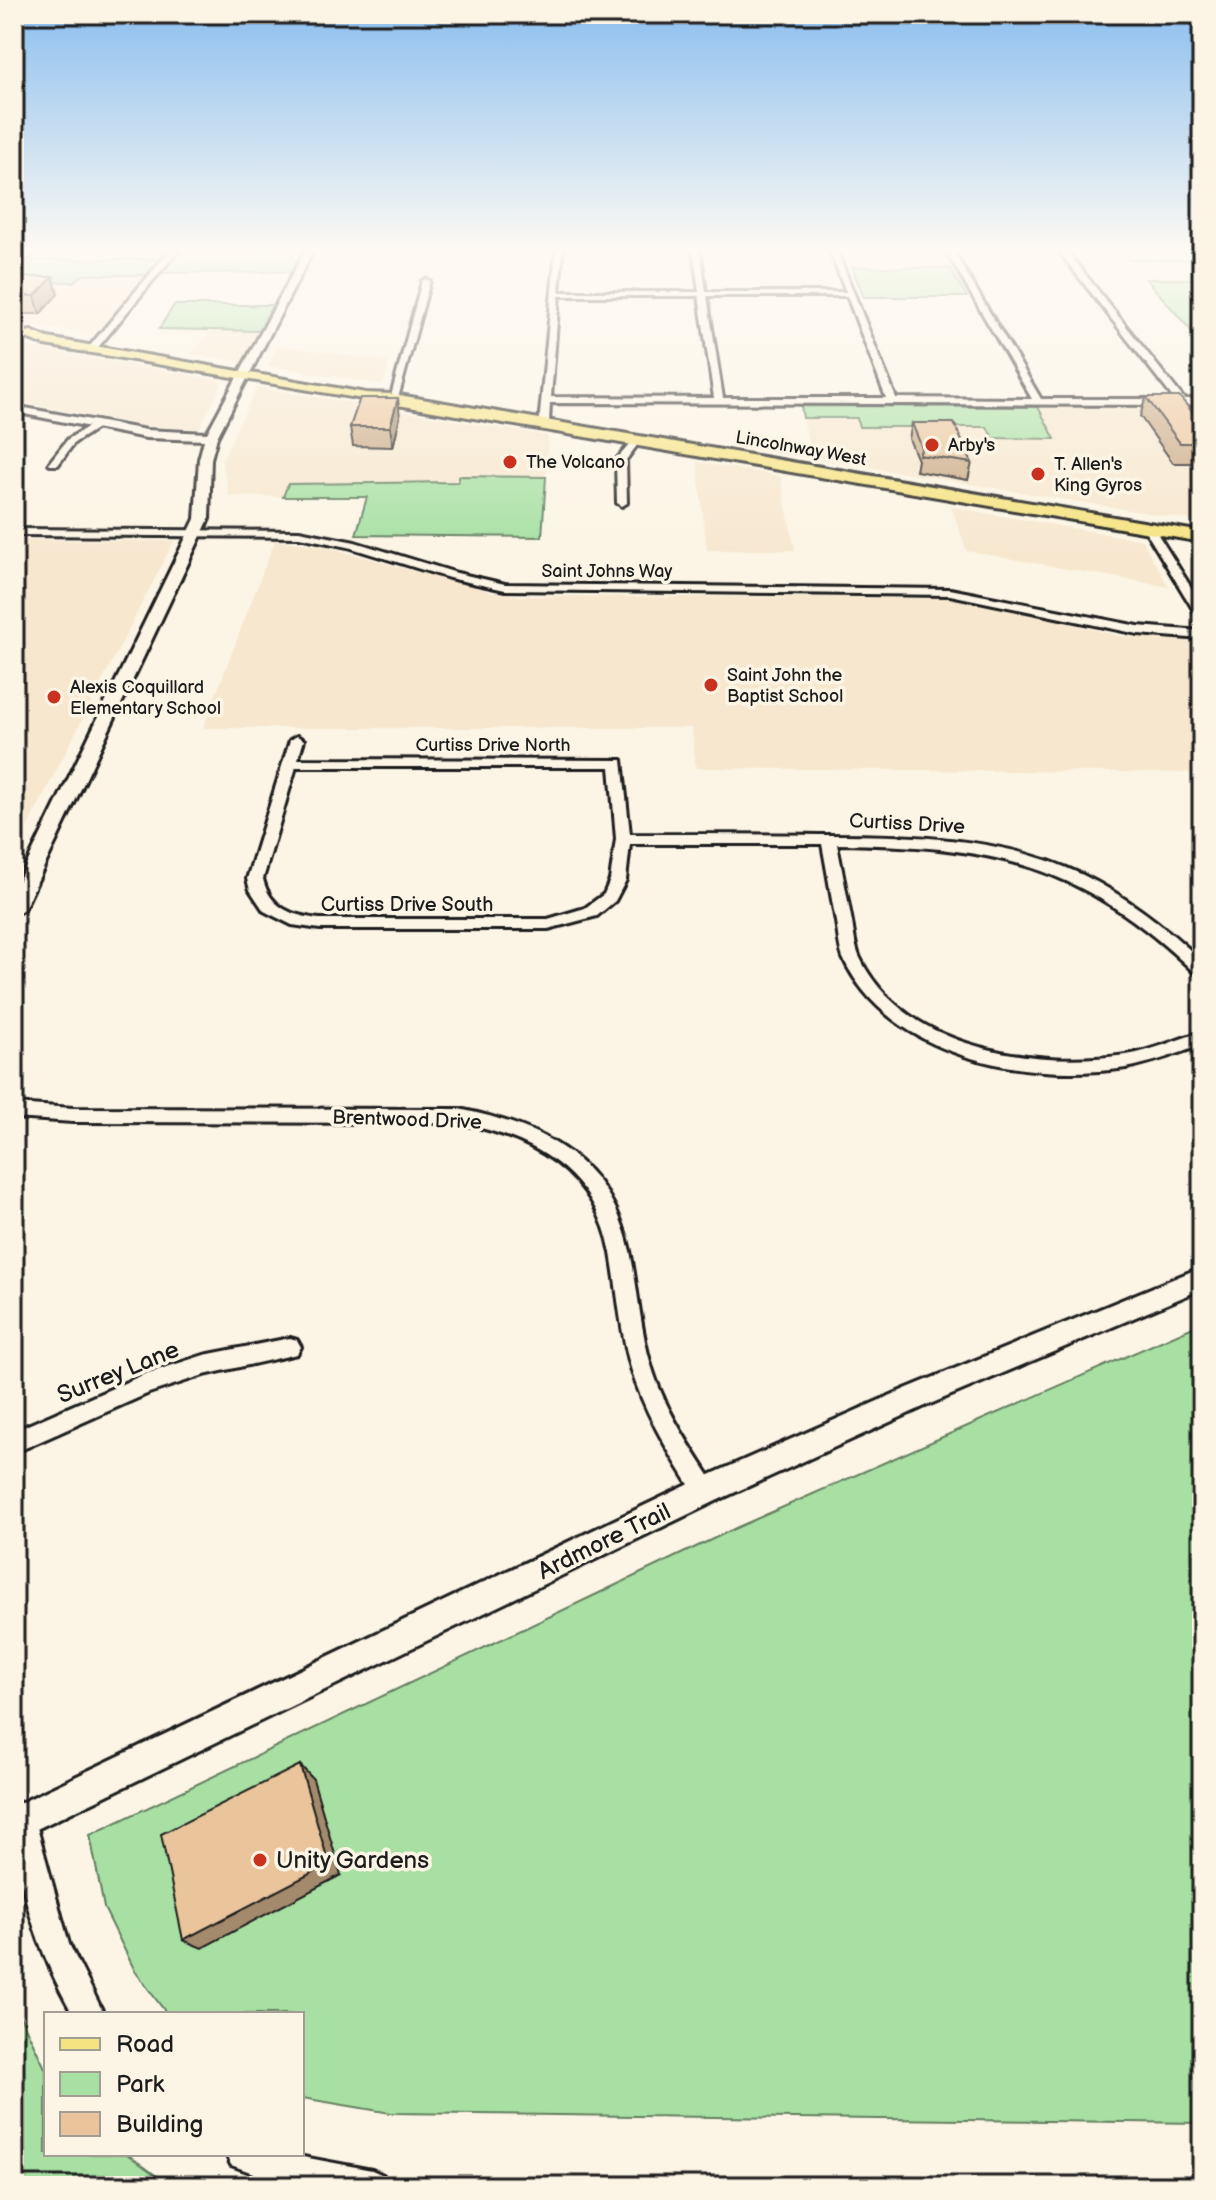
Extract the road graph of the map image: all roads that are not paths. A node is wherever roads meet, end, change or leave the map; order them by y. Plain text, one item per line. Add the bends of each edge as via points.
1 (127, 352) edge
2 (257, 352) edge
3 (409, 352) edge
4 (550, 352) edge
5 (712, 352) edge
6 (873, 352) edge
7 (1009, 352) edge
8 (1142, 352) edge
9 (246, 372) junction
10 (393, 398) junction
11 (546, 400) junction
12 (719, 400) junction
13 (892, 401) junction
14 (1038, 401) junction
15 (1181, 402) junction
16 (1202, 402) edge
17 (14, 409) edge
18 (544, 424) junction
19 (97, 425) junction
20 (211, 437) junction
21 (636, 440) junction
22 (54, 463) dead end
23 (622, 503) dead end
24 (1148, 527) junction
25 (14, 532) edge
26 (196, 533) junction
27 (1202, 537) edge
28 (1202, 614) edge
29 (1202, 635) edge
30 (297, 740) dead end
31 (291, 763) junction
32 (623, 839) junction
33 (829, 840) junction
34 (14, 909) edge
35 (1202, 970) edge
36 (1202, 1038) edge
37 (14, 1111) edge
38 (1202, 1278) edge
39 (290, 1347) dead end
40 (14, 1442) edge
41 (706, 1491) junction
42 (18, 1821) edge
43 (88, 2012) edge
44 (247, 2156) edge
45 (372, 2186) edge

1 - 9 main road, Lincolnway West
2 - 9 street
3 - 10 street
4 - 11 street
5 - 12 street
6 - 13 street
7 - 14 street
8 - 15 street
9 - 10 main road, Lincolnway West
9 - 20 street
10 - 18 main road, Lincolnway West
11 - 12 street
11 - 18 street
12 - 13 street
13 - 14 street
14 - 15 street
15 - 16 street
17 - 19 street
18 - 21 main road, Lincolnway West
19 - 20 street
19 - 22 street via 71,441
20 - 26 street via 203,459 205,509
21 - 23 street via 621,460
21 - 24 main road, Lincolnway West
24 - 27 main road, Lincolnway West
24 - 28 street
25 - 26 street, Saint Johns Way
26 - 29 street, Saint Johns Way via 329,538 505,587 950,592 1122,628
26 - 34 street
30 - 31 street, Curtiss Drive South
31 - 32 street, Curtiss Drive North via 617,763
31 - 32 street, Curtiss Drive South via 255,879 256,890 270,909 299,921 567,921 610,897 618,880
32 - 33 street, Curtiss Drive
33 - 35 street, Curtiss Drive via 938,841 1033,862 1112,897
33 - 36 street via 856,972 882,1005 920,1030 1000,1057 1050,1065 1125,1061
37 - 41 street, Brentwood Drive via 459,1116 504,1125 544,1142 588,1178 610,1218 642,1372 672,1437
38 - 41 street, Ardmore Trail
39 - 40 street, Surrey Lane via 145,1384
41 - 42 street, Ardmore Trail
42 - 43 street via 56,1949
44 - 45 street via 323,2181

